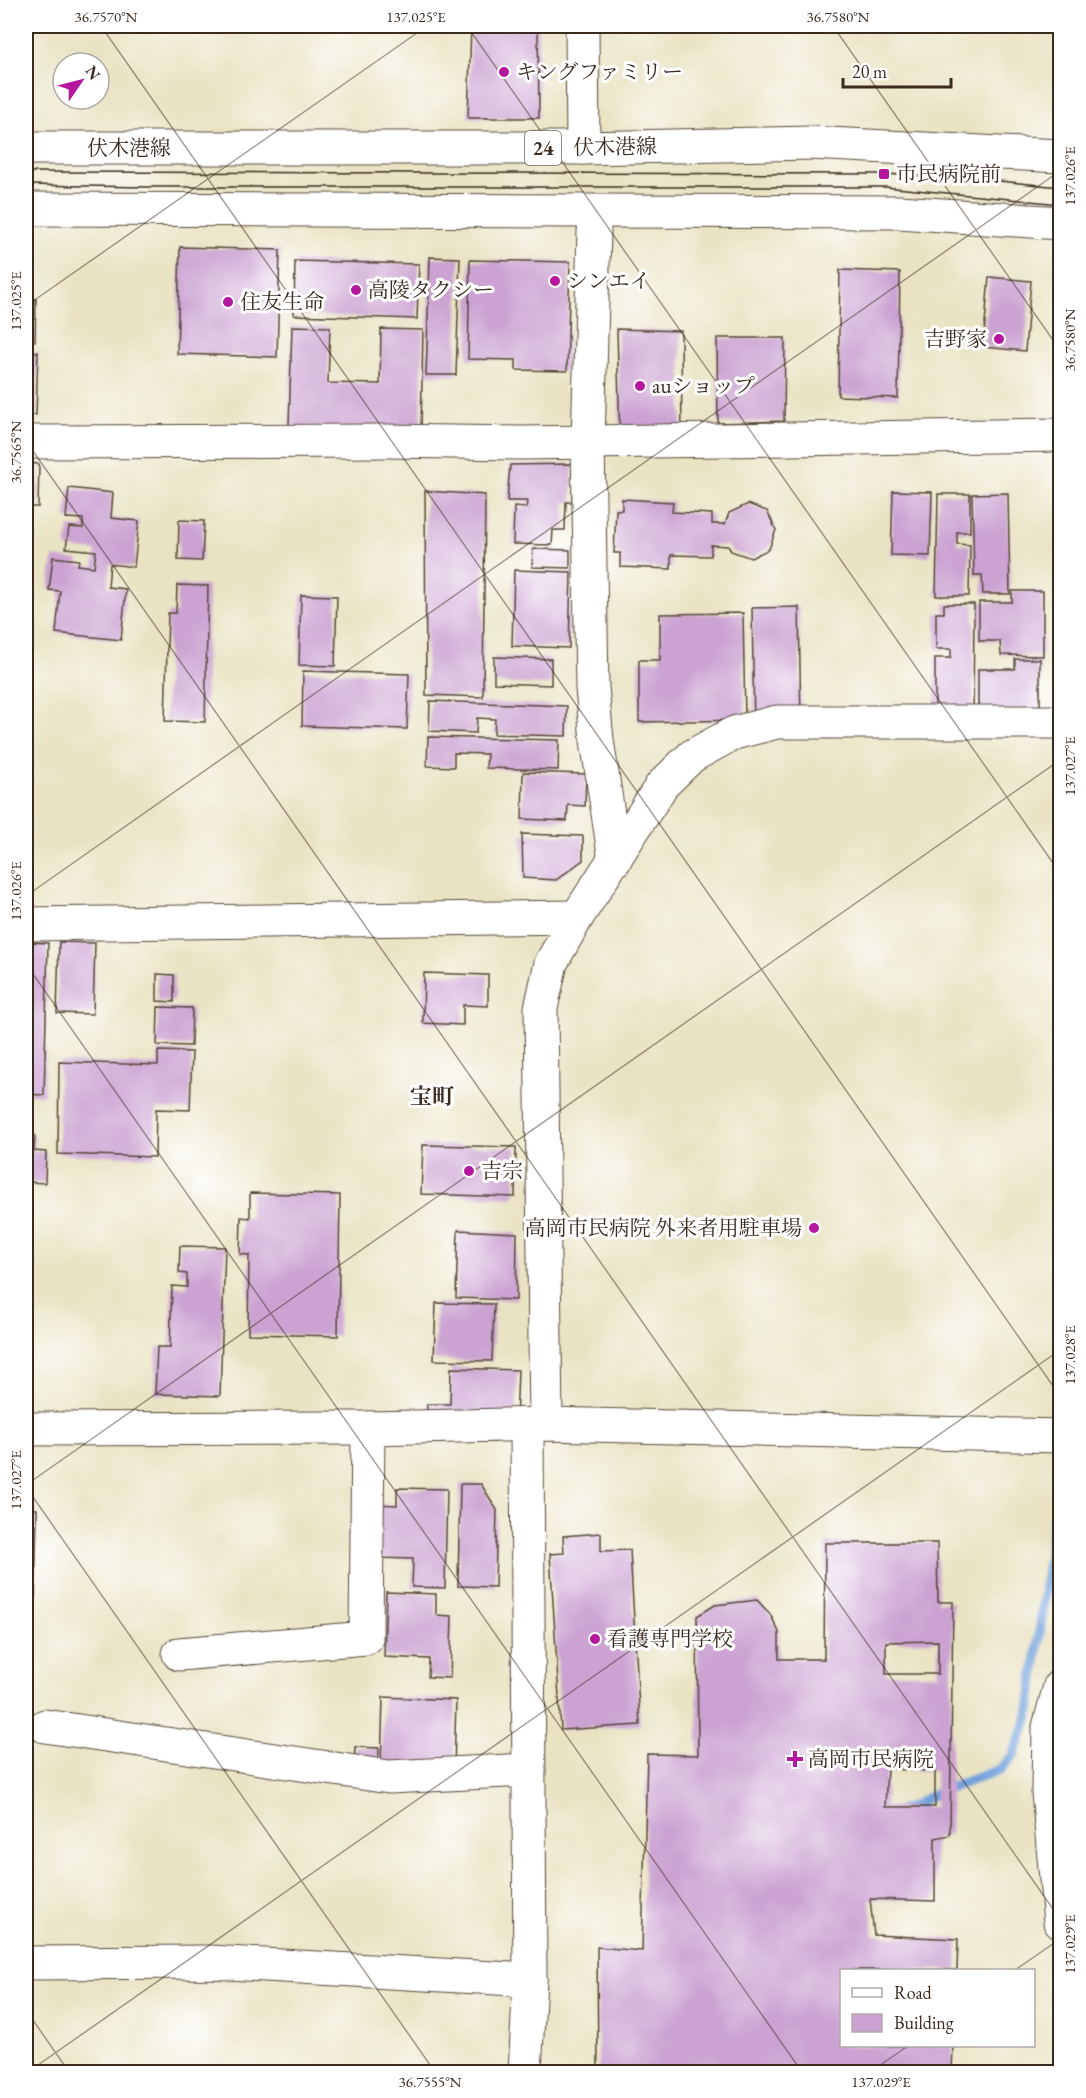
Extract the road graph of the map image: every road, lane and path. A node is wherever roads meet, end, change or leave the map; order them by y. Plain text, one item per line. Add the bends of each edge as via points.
1 (582, 26) edge
2 (26, 148) edge
3 (583, 148) junction
4 (1060, 156) edge
5 (26, 210) edge
6 (1060, 223) edge
7 (594, 231) dead end
8 (1060, 435) edge
9 (26, 442) edge
10 (588, 442) junction
11 (1060, 722) edge
12 (615, 860) junction
13 (577, 917) junction
14 (26, 924) edge
15 (536, 1425) junction
16 (368, 1428) junction
17 (26, 1430) edge
18 (1060, 1436) edge
19 (180, 1654) dead end
20 (1060, 1686) edge
21 (45, 1726) dead end
22 (529, 1770) junction
23 (1054, 1793) edge
24 (1060, 1922) edge
25 (26, 1963) edge
26 (530, 1980) junction
27 (525, 2073) edge

1 - 3 street
2 - 3 street, 伏木港線 / 24
3 - 4 street, 伏木港線 / 24 via 811,143
5 - 6 street via 899,212
7 - 10 street
8 - 10 street
9 - 10 street
10 - 12 street via 592,688
11 - 12 street via 777,722 734,733 692,756 662,785
12 - 13 street
13 - 14 street
13 - 15 street via 551,963 541,1008
15 - 16 street
15 - 18 street
15 - 22 street
16 - 17 street
16 - 19 street via 366,1638
20 - 23 street via 1049,1727
21 - 22 street via 389,1777
22 - 26 street
23 - 24 street
25 - 26 street via 210,1962
26 - 27 street

